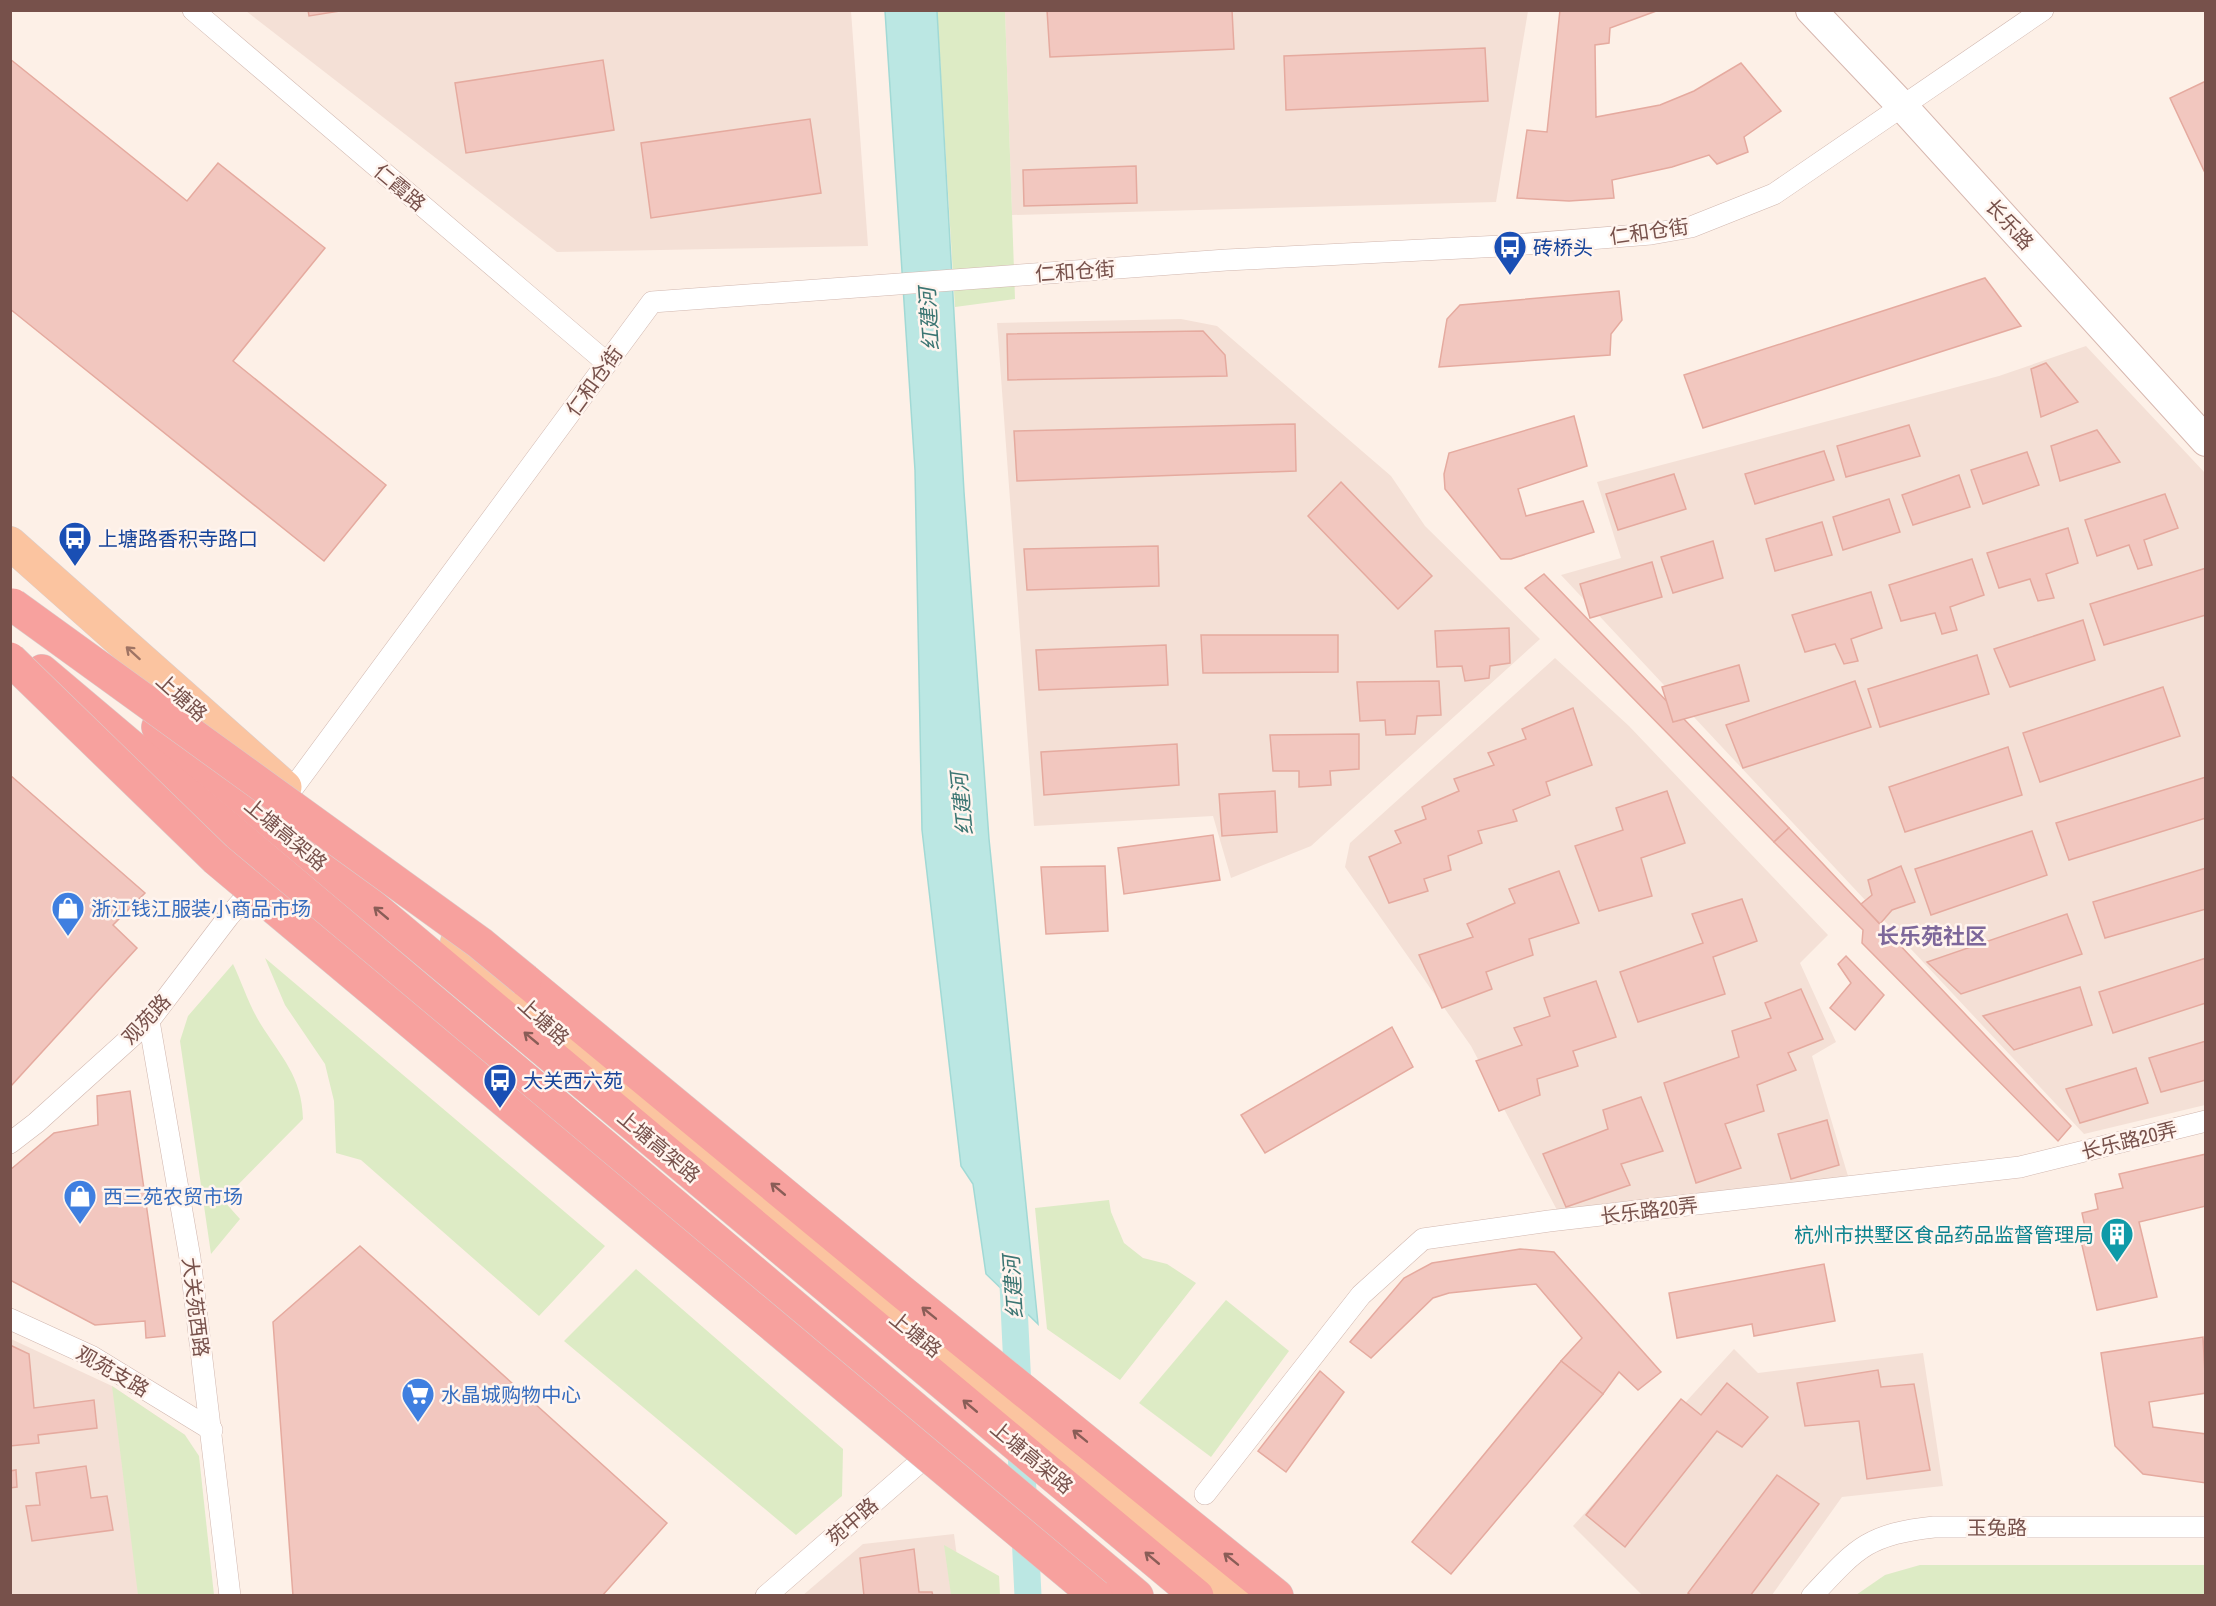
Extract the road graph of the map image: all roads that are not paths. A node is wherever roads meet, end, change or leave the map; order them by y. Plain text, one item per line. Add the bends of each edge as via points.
1 (193, 10) edge
2 (1811, 10) edge
3 (2043, 10) edge
4 (1904, 108) junction
5 (607, 363) junction
6 (2205, 441) edge
7 (10, 543) edge
8 (12, 604) edge
9 (10, 645) edge
10 (10, 658) edge
11 (10, 676) edge
12 (290, 792) junction
13 (262, 878) junction
14 (149, 1021) junction
15 (2205, 1121) edge
16 (10, 1143) edge
17 (10, 1318) edge
18 (212, 1430) junction
19 (938, 1446) junction
20 (1205, 1494) dead end
21 (2205, 1527) edge
22 (230, 1596) edge
23 (766, 1596) edge
24 (1096, 1596) edge
25 (1115, 1596) edge
26 (1137, 1596) edge
27 (1197, 1596) edge
28 (1232, 1596) edge
29 (1277, 1596) edge
30 (1812, 1596) edge

1 - 5 street, 仁霞路
2 - 4 street, 长乐路
3 - 4 street, 仁和仓街
4 - 5 street, 仁和仓街 via 1774,194 1691,227 1501,246 1226,260 652,302
4 - 6 street, 长乐路
5 - 12 street, 仁和仓街
12 -> 7 main road, 上塘路
27 -> 8 highway, 上塘高架路, bridge
29 -> 8 highway, bridge via 480,943
9 - 26 highway, 上塘高架路
10 - 24 highway, bridge via 216,858
11 - 13 main road
12 - 28 main road, 上塘路 via 574,1048
13 - 14 street, 观苑路
13 - 19 main road
14 - 16 street, 观苑路
14 - 18 street, 大关苑西路 via 190,1258
15 - 20 street, 长乐路20弄 via 2020,1167 1423,1239 1360,1295
17 - 18 street, 观苑支路 via 91,1356
18 - 22 street, 大关苑西路
19 - 23 street, 苑中路
19 - 25 main road
21 - 30 street, 玉兔路 via 1905,1530 1852,1552

